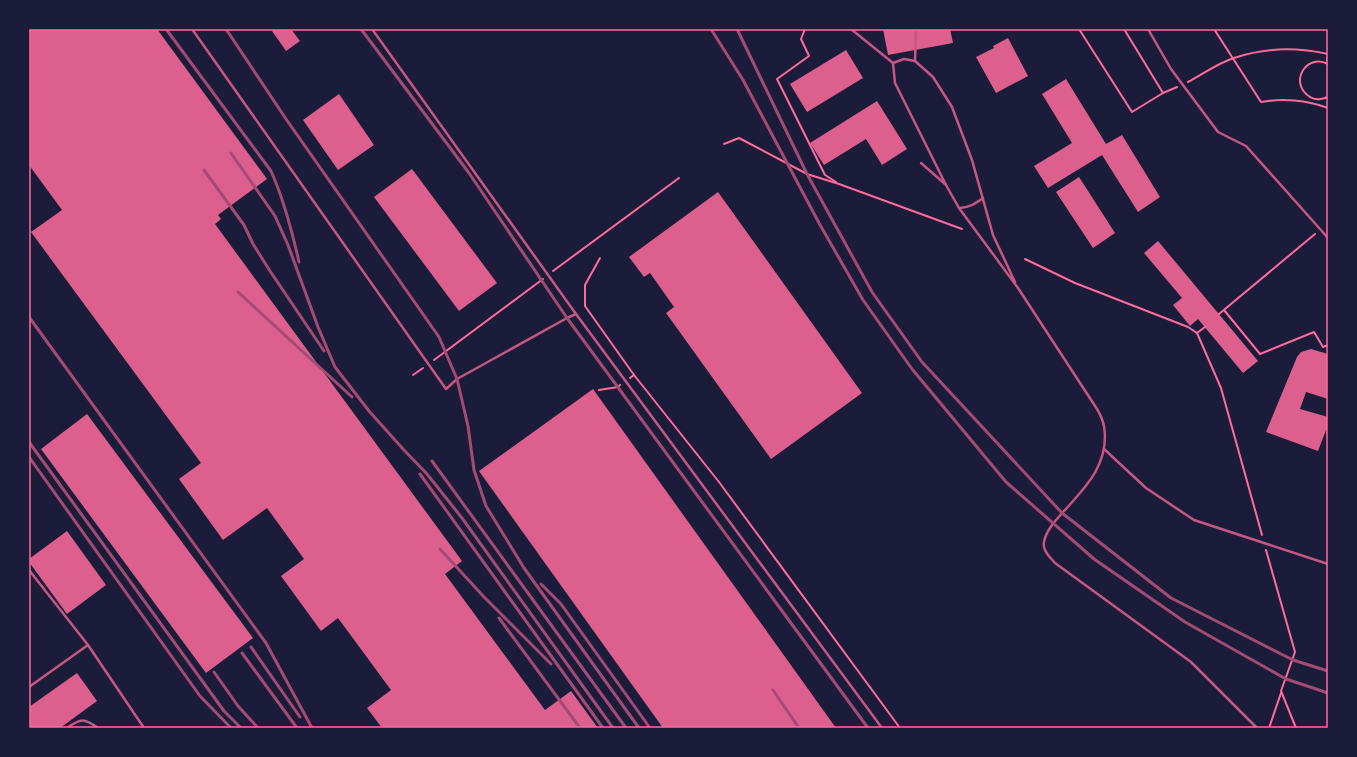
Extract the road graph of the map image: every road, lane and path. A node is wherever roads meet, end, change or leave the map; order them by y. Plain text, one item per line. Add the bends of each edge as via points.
1 (192, 29) edge
2 (372, 29) edge
3 (805, 29) edge
4 (851, 29) edge
5 (916, 29) edge
6 (1079, 29) edge
7 (1124, 29) edge
8 (1148, 29) edge
9 (1214, 29) edge
10 (1233, 58) junction
11 (915, 61) junction
12 (893, 63) junction
13 (1327, 64) edge
14 (1182, 85) junction
15 (1163, 92) junction
16 (1328, 97) edge
17 (1313, 99) junction
18 (1312, 104) junction
19 (1328, 108) edge
20 (724, 144) dead end
21 (921, 163) dead end
22 (839, 184) junction
23 (946, 185) junction
24 (983, 198) junction
25 (959, 208) junction
26 (962, 230) dead end
27 (1320, 230) junction
28 (1328, 238) edge
29 (600, 258) dead end
30 (1025, 259) dead end
31 (1018, 288) junction
32 (1224, 310) junction
33 (576, 314) junction
34 (1219, 314) dead end
35 (1205, 327) dead end
36 (1196, 334) junction
37 (1328, 345) edge
38 (634, 375) junction
39 (626, 382) junction
40 (599, 390) dead end
41 (1104, 449) junction
42 (1264, 543) junction
43 (1328, 564) edge
44 (29, 570) edge
45 (88, 645) junction
46 (29, 687) edge
47 (1281, 691) junction
48 (67, 728) edge
49 (98, 728) edge
50 (144, 728) edge
51 (882, 728) edge
52 (900, 728) edge
53 (1257, 728) edge
54 (1269, 728) edge
55 (1296, 728) edge

1 - 33 lane via 446,389 457,379
2 - 33 lane
3 - 22 path via 801,38 809,56 777,79 825,175
4 - 12 lane
5 - 11 lane
6 - 15 path via 1132,112
7 - 15 path
8 - 14 lane
9 - 10 path
10 - 13 path via 1260,50 1285,48 1328,54
10 - 14 path
10 - 18 path via 1261,102 1276,99
11 - 12 lane via 904,59
11 - 24 lane via 933,77 952,107
12 - 23 lane via 895,83
13 - 17 path via 1318,61 1309,64 1301,72 1300,84 1304,93
14 - 15 path
14 - 27 lane via 1218,132 1246,146
16 - 17 path
17 - 18 path
18 - 19 path
20 - 22 path via 739,138 807,174
21 - 23 lane
22 - 26 path
23 - 25 lane
24 - 25 lane via 976,204
24 - 31 lane via 993,235
25 - 31 lane
27 - 28 lane
27 - 32 path
29 - 38 path via 585,285 585,306
30 - 36 path via 1075,283 1188,327
31 - 41 lane via 1097,409 1104,426
32 - 34 path
32 - 37 path via 1260,354 1314,332 1323,347
33 - 39 lane
35 - 36 path
36 - 42 path via 1221,388
38 - 39 path
38 - 52 path via 719,482
39 - 40 path via 618,387
39 - 51 lane
41 - 42 lane via 1146,488 1194,520
41 - 53 lane via 1090,482 1052,523 1044,542 1046,552 1055,563 1192,662
42 - 43 lane
42 - 47 path via 1295,652
44 - 45 lane
45 - 46 lane
45 - 50 lane
47 - 54 path
47 - 55 path
48 - 49 lane via 82,720 89,721

